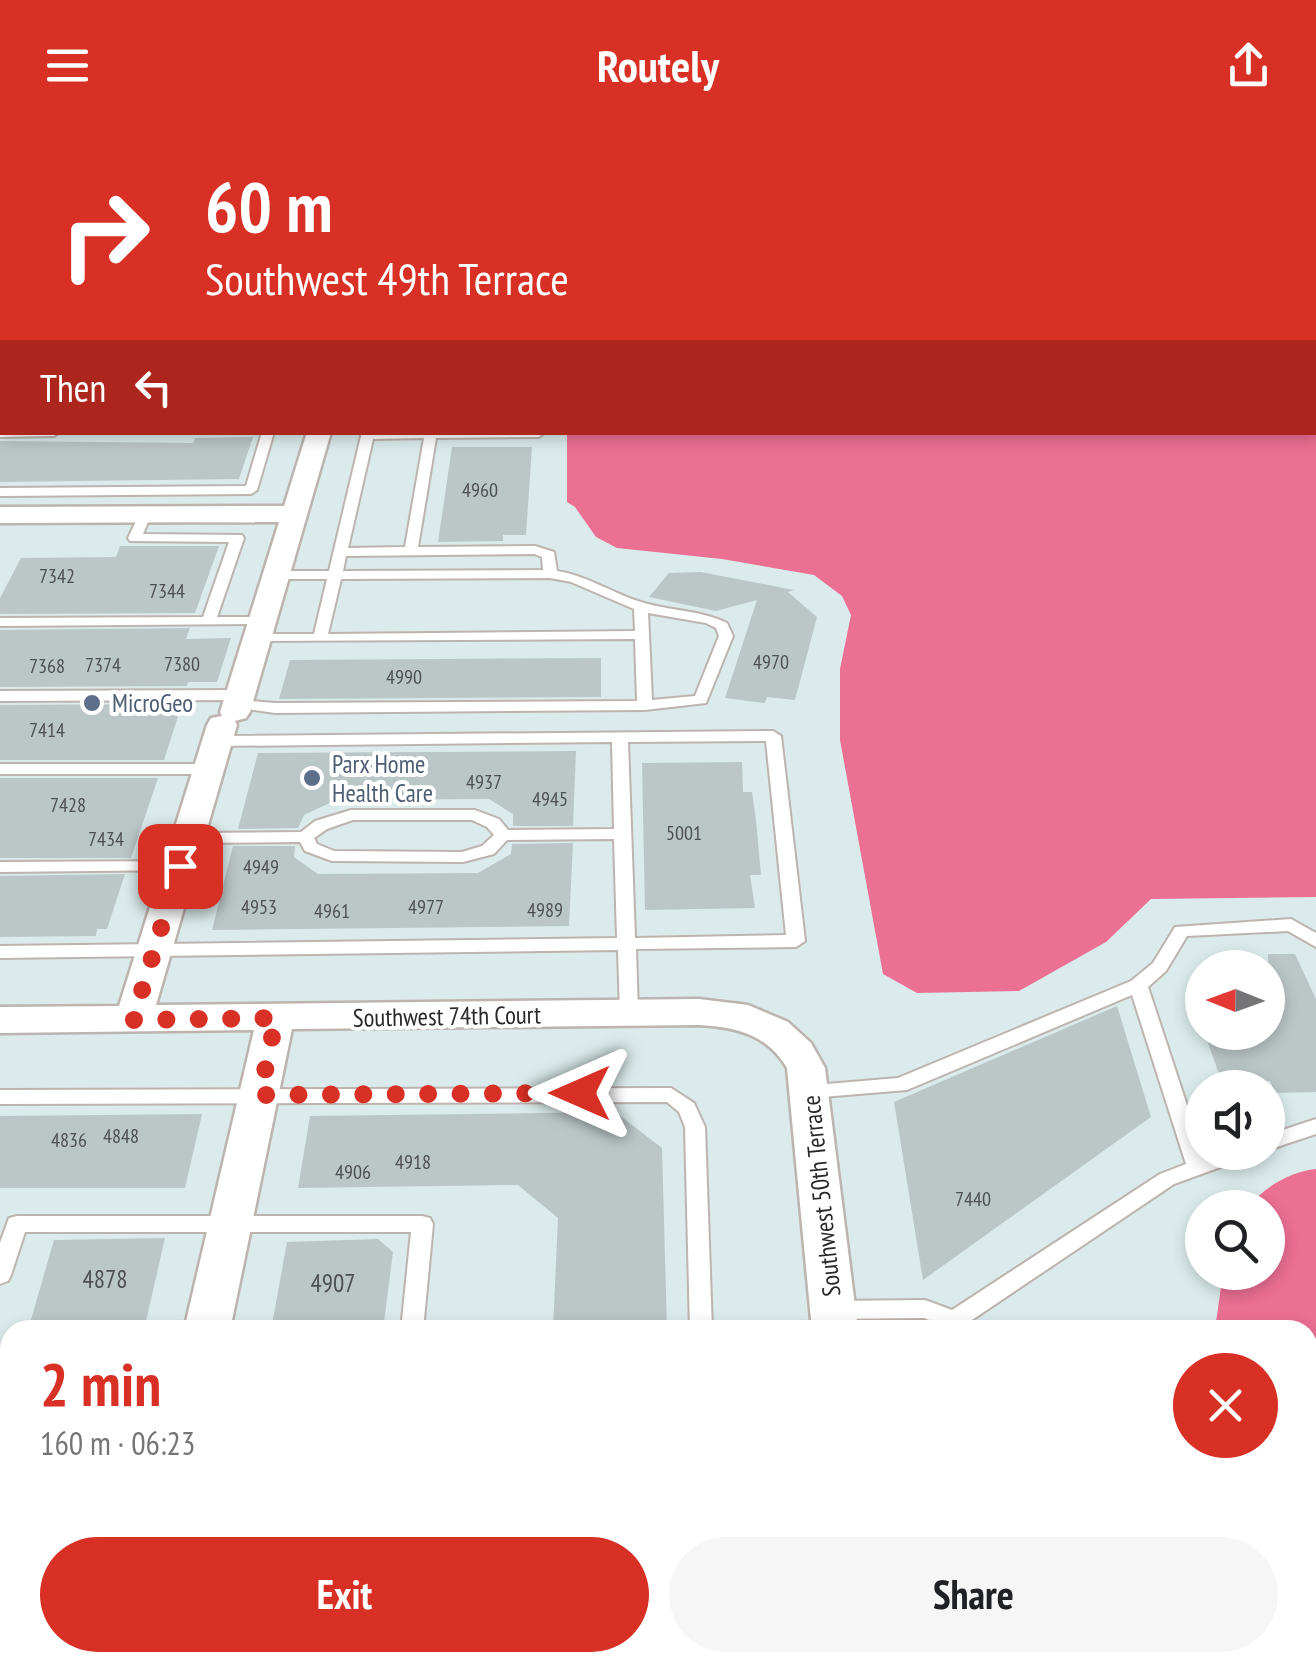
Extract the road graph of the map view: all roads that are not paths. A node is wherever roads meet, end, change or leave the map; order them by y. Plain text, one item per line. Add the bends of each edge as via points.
1 (267, 435) edge
2 (318, 435) edge
3 (368, 435) edge
4 (431, 435) edge
5 (0, 492) edge
6 (294, 514) junction
7 (145, 515) junction
8 (0, 516) edge
9 (411, 551) junction
10 (342, 552) junction
11 (277, 574) junction
12 (550, 574) junction
13 (338, 575) junction
14 (641, 607) junction
15 (209, 621) junction
16 (0, 622) edge
17 (260, 630) junction
18 (642, 636) junction
19 (320, 638) junction
20 (0, 696) edge
21 (646, 705) junction
22 (227, 724) junction
23 (620, 737) junction
24 (0, 769) edge
25 (622, 834) junction
26 (503, 835) junction
27 (305, 837) junction
28 (184, 852) junction
29 (0, 866) edge
30 (1316, 941) edge
31 (627, 943) junction
32 (154, 951) junction
33 (0, 952) edge
34 (1138, 985) junction
35 (629, 1014) junction
36 (276, 1018) junction
37 (0, 1020) edge
38 (133, 1020) junction
39 (760, 1021) joint
40 (810, 1092) junction
41 (260, 1095) junction
42 (0, 1097) edge
43 (1316, 1126) edge
44 (1185, 1129) edge
45 (1285, 1137) edge
46 (1188, 1170) edge
47 (230, 1226) junction
48 (0, 1275) edge
49 (208, 1320) edge
50 (413, 1320) edge
51 (702, 1320) edge
52 (834, 1320) edge
53 (946, 1320) edge
54 (962, 1320) edge

1 - 5 lane via 251,490
2 - 6 street
3 - 10 lane
4 - 9 lane
6 - 7 street
6 - 11 street
7 - 8 street
7 - 15 lane via 136,538 238,538
9 - 10 lane
9 - 12 lane via 543,552 550,555
10 - 13 lane
11 - 13 lane
11 - 17 street
12 - 13 lane
12 - 14 lane
13 - 19 lane
14 - 18 lane
14 - 21 lane via 717,623 726,636 705,696 686,704
15 - 16 lane
15 - 17 lane
17 - 19 lane
17 - 22 street
18 - 19 lane
18 - 21 lane
20 - 22 lane
21 - 22 lane via 275,708
22 - 23 lane
22 - 24 lane
22 - 28 street
23 - 25 lane
23 - 31 lane via 773,736 796,941
25 - 26 lane
25 - 31 lane
26 - 27 lane via 475,816 350,816
26 - 27 lane via 488,850 463,857 332,856
27 - 28 lane
28 - 29 lane
28 - 32 street
30 - 34 lane via 1291,925 1181,931 1160,967
31 - 32 lane
31 - 35 lane
32 - 33 lane
32 - 38 street
34 - 40 lane via 900,1086
34 - 44 lane
35 - 36 street, Southwest 74th Court
35 - 39 street, Southwest 74th Court via 714,1012
36 - 38 street, Southwest 74th Court
36 - 41 street
37 - 38 street, Southwest 74th Court
39 - 40 street, Southwest 50th Terrace via 795,1048
40 - 52 street, Southwest 50th Terrace
41 - 42 lane
41 - 47 street
41 - 51 lane via 658,1093 680,1100 695,1127
43 - 45 lane
46 - 54 lane
47 - 48 lane via 17,1224
47 - 49 street
47 - 50 lane via 422,1224
52 - 53 lane via 925,1309

